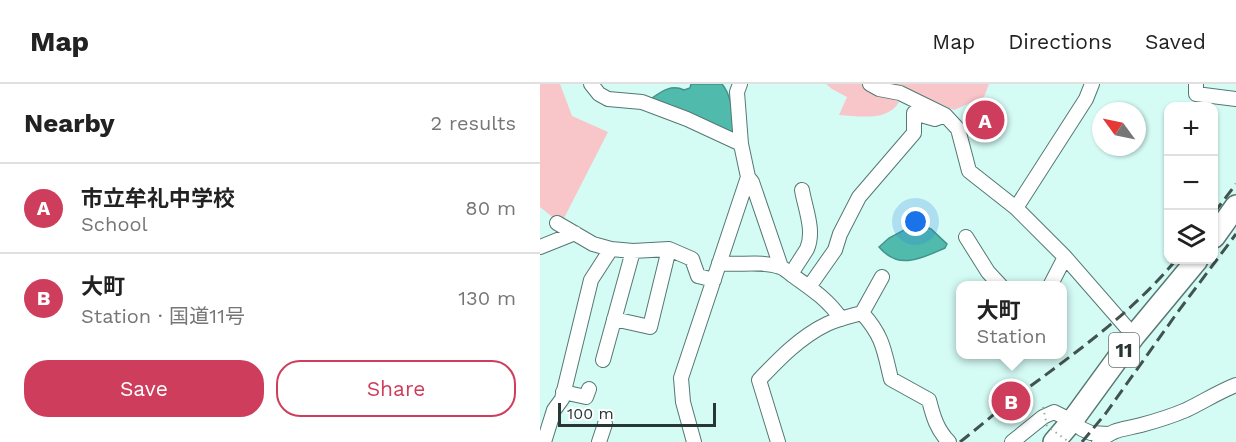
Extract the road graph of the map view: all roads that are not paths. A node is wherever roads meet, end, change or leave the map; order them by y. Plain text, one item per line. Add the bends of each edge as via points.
1 (591, 84) edge
2 (870, 84) edge
3 (1092, 84) edge
4 (1196, 84) edge
5 (735, 87) edge
6 (1236, 99) edge
7 (945, 115) junction
8 (741, 144) junction
9 (748, 177) junction
10 (802, 190) dead end
11 (1236, 206) edge
12 (1016, 208) junction
13 (557, 223) dead end
14 (1218, 231) edge
15 (575, 233) junction
16 (966, 237) dead end
17 (540, 247) edge
18 (611, 249) junction
19 (669, 249) junction
20 (633, 251) junction
21 (1065, 257) junction
22 (719, 264) junction
23 (1194, 264) edge
24 (786, 271) junction
25 (882, 277) dead end
26 (714, 280) junction
27 (997, 281) edge
28 (1052, 281) edge
29 (809, 287) junction
30 (862, 313) junction
31 (614, 319) junction
32 (841, 319) junction
33 (1134, 336) junction
34 (603, 360) dead end
35 (1236, 386) edge
36 (589, 389) dead end
37 (563, 392) junction
38 (1072, 421) junction
39 (604, 424) dead end
40 (1127, 428) junction
41 (1103, 438) edge
42 (544, 442) edge
43 (599, 442) edge
44 (694, 442) edge
45 (778, 442) edge
46 (949, 442) edge
47 (1012, 442) edge
48 (1054, 442) edge
49 (1129, 442) edge

1 - 8 street via 608,99 642,102
2 - 7 street via 900,93
3 - 12 street
4 - 6 street via 1196,94
5 - 8 street
7 - 12 street via 958,129 969,171
7 - 29 street via 935,119 914,113 914,133 859,197 836,250
8 - 9 street
9 - 22 street
9 - 24 street
10 - 24 street via 810,239
11 - 14 highway
12 - 21 street
13 - 15 street
15 - 17 street
15 - 18 street
16 - 27 street
18 - 20 street
18 - 37 street via 591,280
19 - 20 street
19 - 26 street via 692,259 698,276
19 - 31 street via 650,327
20 - 31 street
21 - 28 street
21 - 33 street
22 - 24 street via 753,263
22 - 26 street
23 - 33 highway, 11
24 - 29 street
25 - 30 street
26 - 44 street via 681,378
29 - 32 street
30 - 32 street
30 - 46 street via 882,340 891,379 929,400 939,432
31 - 34 street
32 - 45 street via 807,335 759,380
33 - 38 highway, 11
35 - 40 street via 1184,411
36 - 37 street via 586,397
37 - 42 street
38 - 41 street
38 - 47 street via 1049,413
38 - 48 highway, 11
39 - 43 street
40 - 41 street
40 - 49 street

